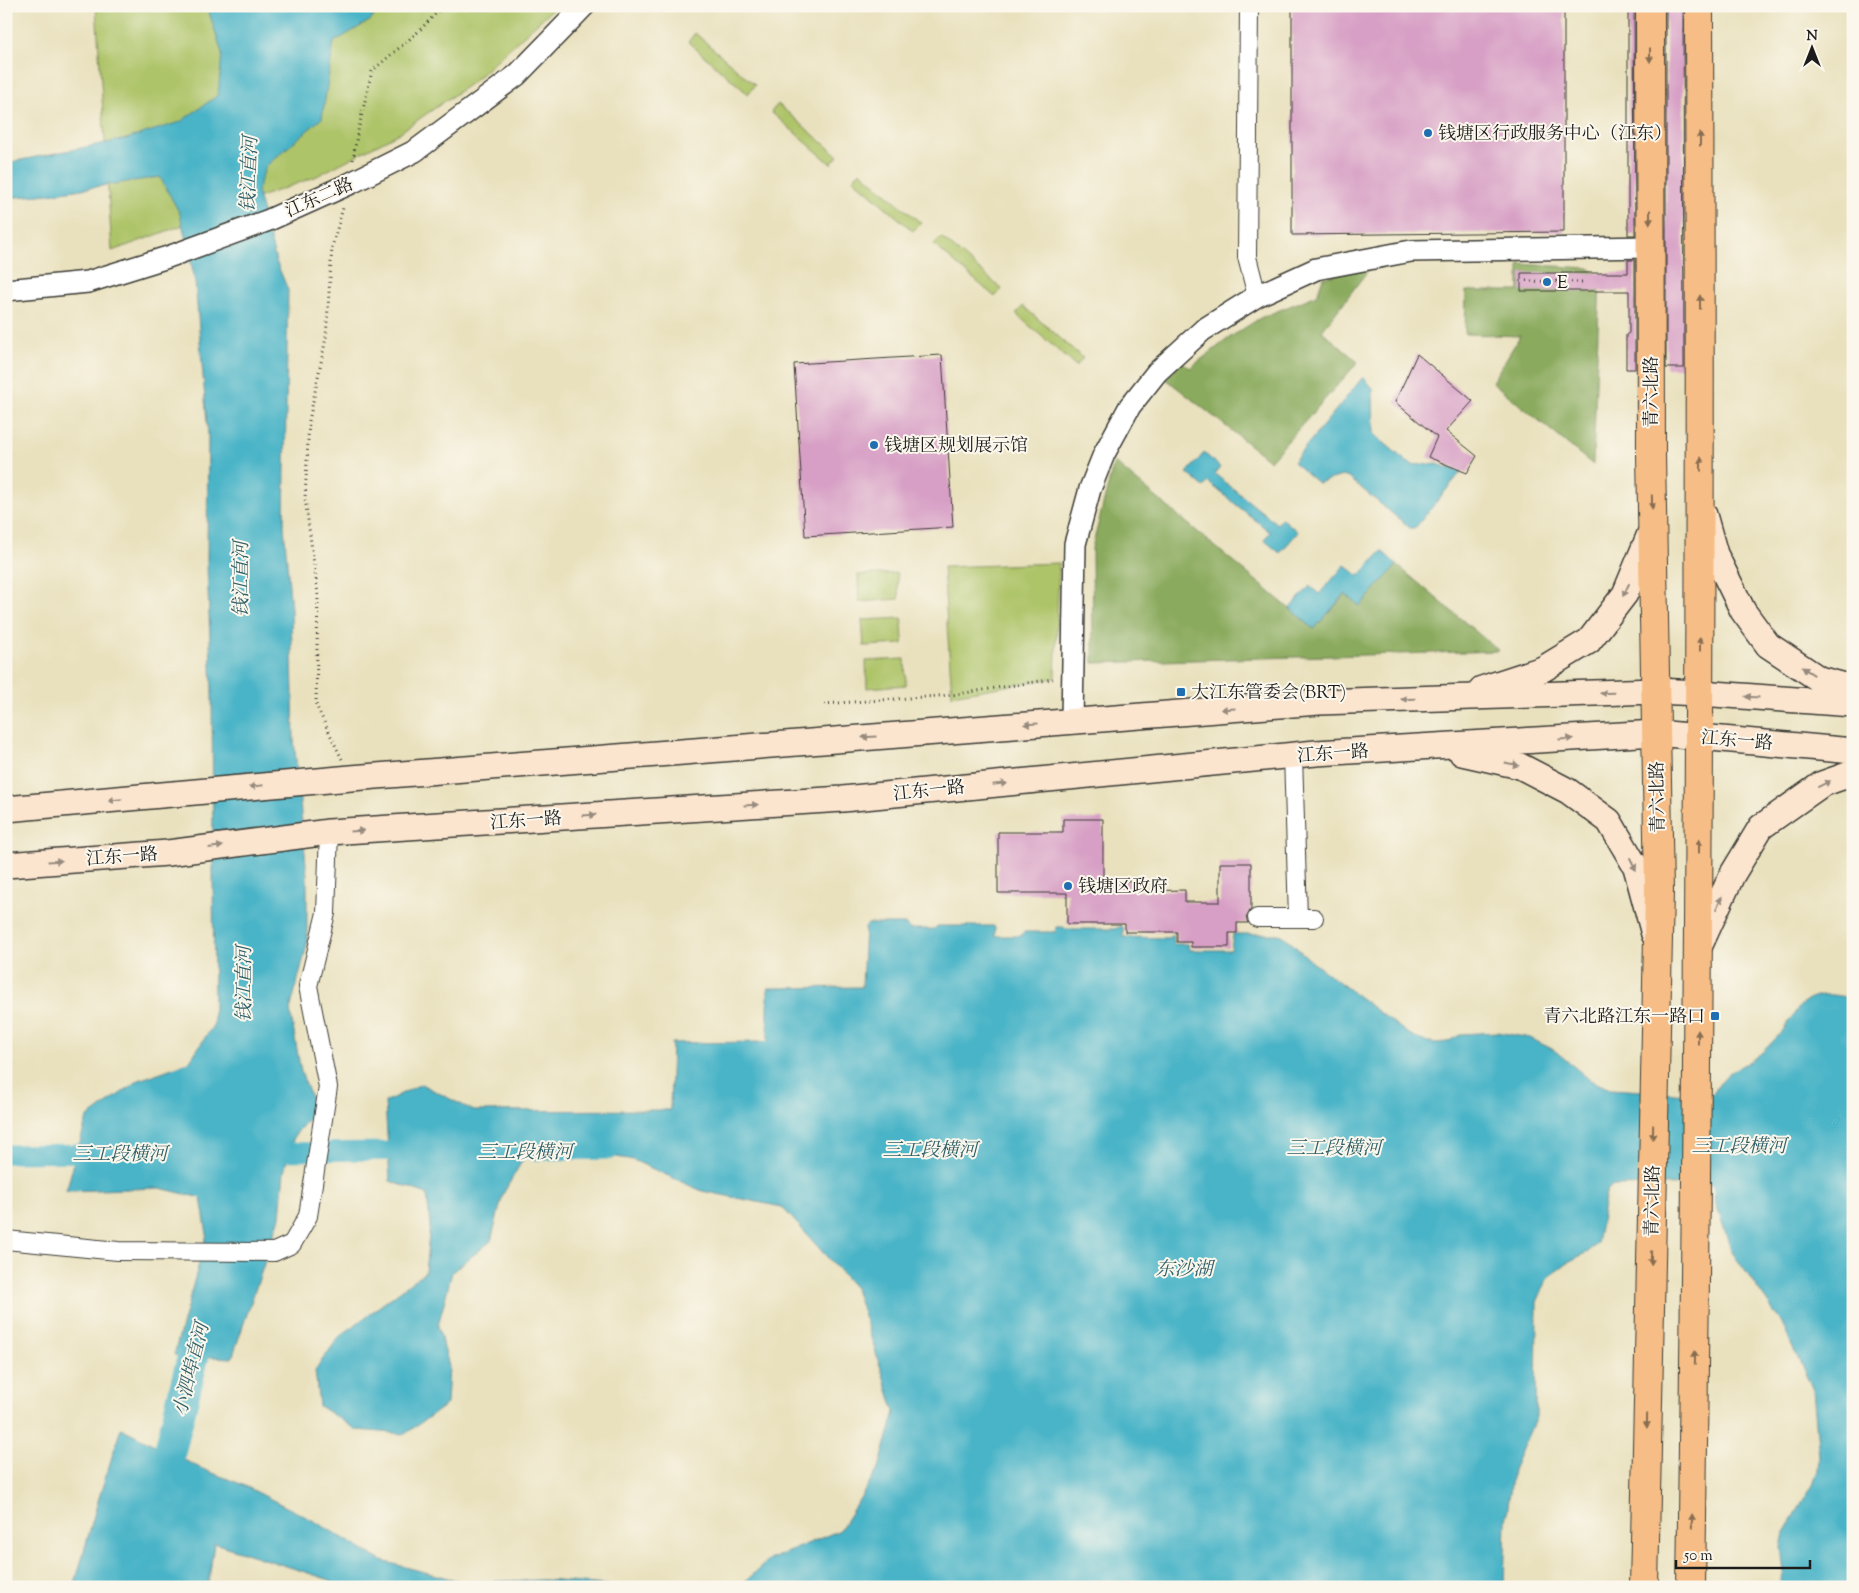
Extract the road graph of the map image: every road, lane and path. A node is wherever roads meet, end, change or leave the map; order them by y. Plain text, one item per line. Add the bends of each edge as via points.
1 (443, 6) edge
2 (584, 6) edge
3 (1249, 6) edge
4 (1650, 6) edge
5 (1699, 6) edge
6 (349, 184) junction
7 (1650, 247) junction
8 (1526, 281) dead end
9 (1582, 282) dead end
10 (6, 290) edge
11 (1257, 296) junction
12 (1701, 503) junction
13 (1652, 529) junction
14 (1073, 675) junction
15 (1853, 688) edge
16 (1655, 692) junction
17 (1700, 693) junction
18 (1456, 698) junction
19 (824, 704) dead end
20 (1853, 704) edge
21 (1072, 721) junction
22 (1656, 733) junction
23 (1700, 736) junction
24 (1430, 746) junction
25 (1853, 751) edge
26 (1293, 755) junction
27 (1853, 773) edge
28 (351, 778) junction
29 (6, 809) edge
30 (319, 834) junction
31 (6, 865) edge
32 (1257, 918) dead end
33 (1699, 947) junction
34 (1658, 948) junction
35 (6, 1240) edge
36 (1644, 1587) edge
37 (1691, 1587) edge

1 - 6 path via 372,71
2 - 6 street, 江东二路 via 516,75 415,151
3 - 11 street via 1246,257
4 -> 7 main road, 青六北路
12 -> 5 main road
6 - 10 street, 江东二路 via 269,220 88,282
6 - 28 path via 332,247 326,338 308,421 306,498 318,594 316,705
7 - 11 street via 1411,251 1316,269
7 -> 13 main road, 青六北路
8 - 9 path
11 - 14 street via 1203,330 1157,372 1130,406 1104,454 1090,489 1075,544
15 -> 12 main road via 1819,679 1768,646 1743,611 1715,554
17 -> 12 main road
13 - 16 main road, 青六北路
13 -> 18 main road via 1625,594 1589,641 1542,669
14 - 19 path via 952,695
14 - 21 street
16 - 17 main road
16 -> 18 main road
16 - 22 main road, 青六北路
20 -> 17 main road
17 - 23 main road
18 -> 21 main road via 1319,702
21 -> 28 main road
22 - 23 main road, 江东一路
24 -> 22 main road, 江东一路
22 - 34 main road, 青六北路
23 - 25 main road, 江东一路
33 -> 23 main road
24 - 26 main road, 江东一路
24 -> 34 main road via 1520,766 1568,791 1609,821 1636,867
30 -> 26 main road, 江东一路 via 843,799
26 - 32 street via 1306,918
33 -> 27 main road via 1732,875 1761,827 1822,784
28 -> 29 main road
31 -> 30 main road, 江东一路 via 168,853
30 - 35 street via 326,913 308,986 328,1087 308,1216 292,1244 274,1252 118,1251
37 -> 33 main road
34 -> 36 main road, 青六北路

